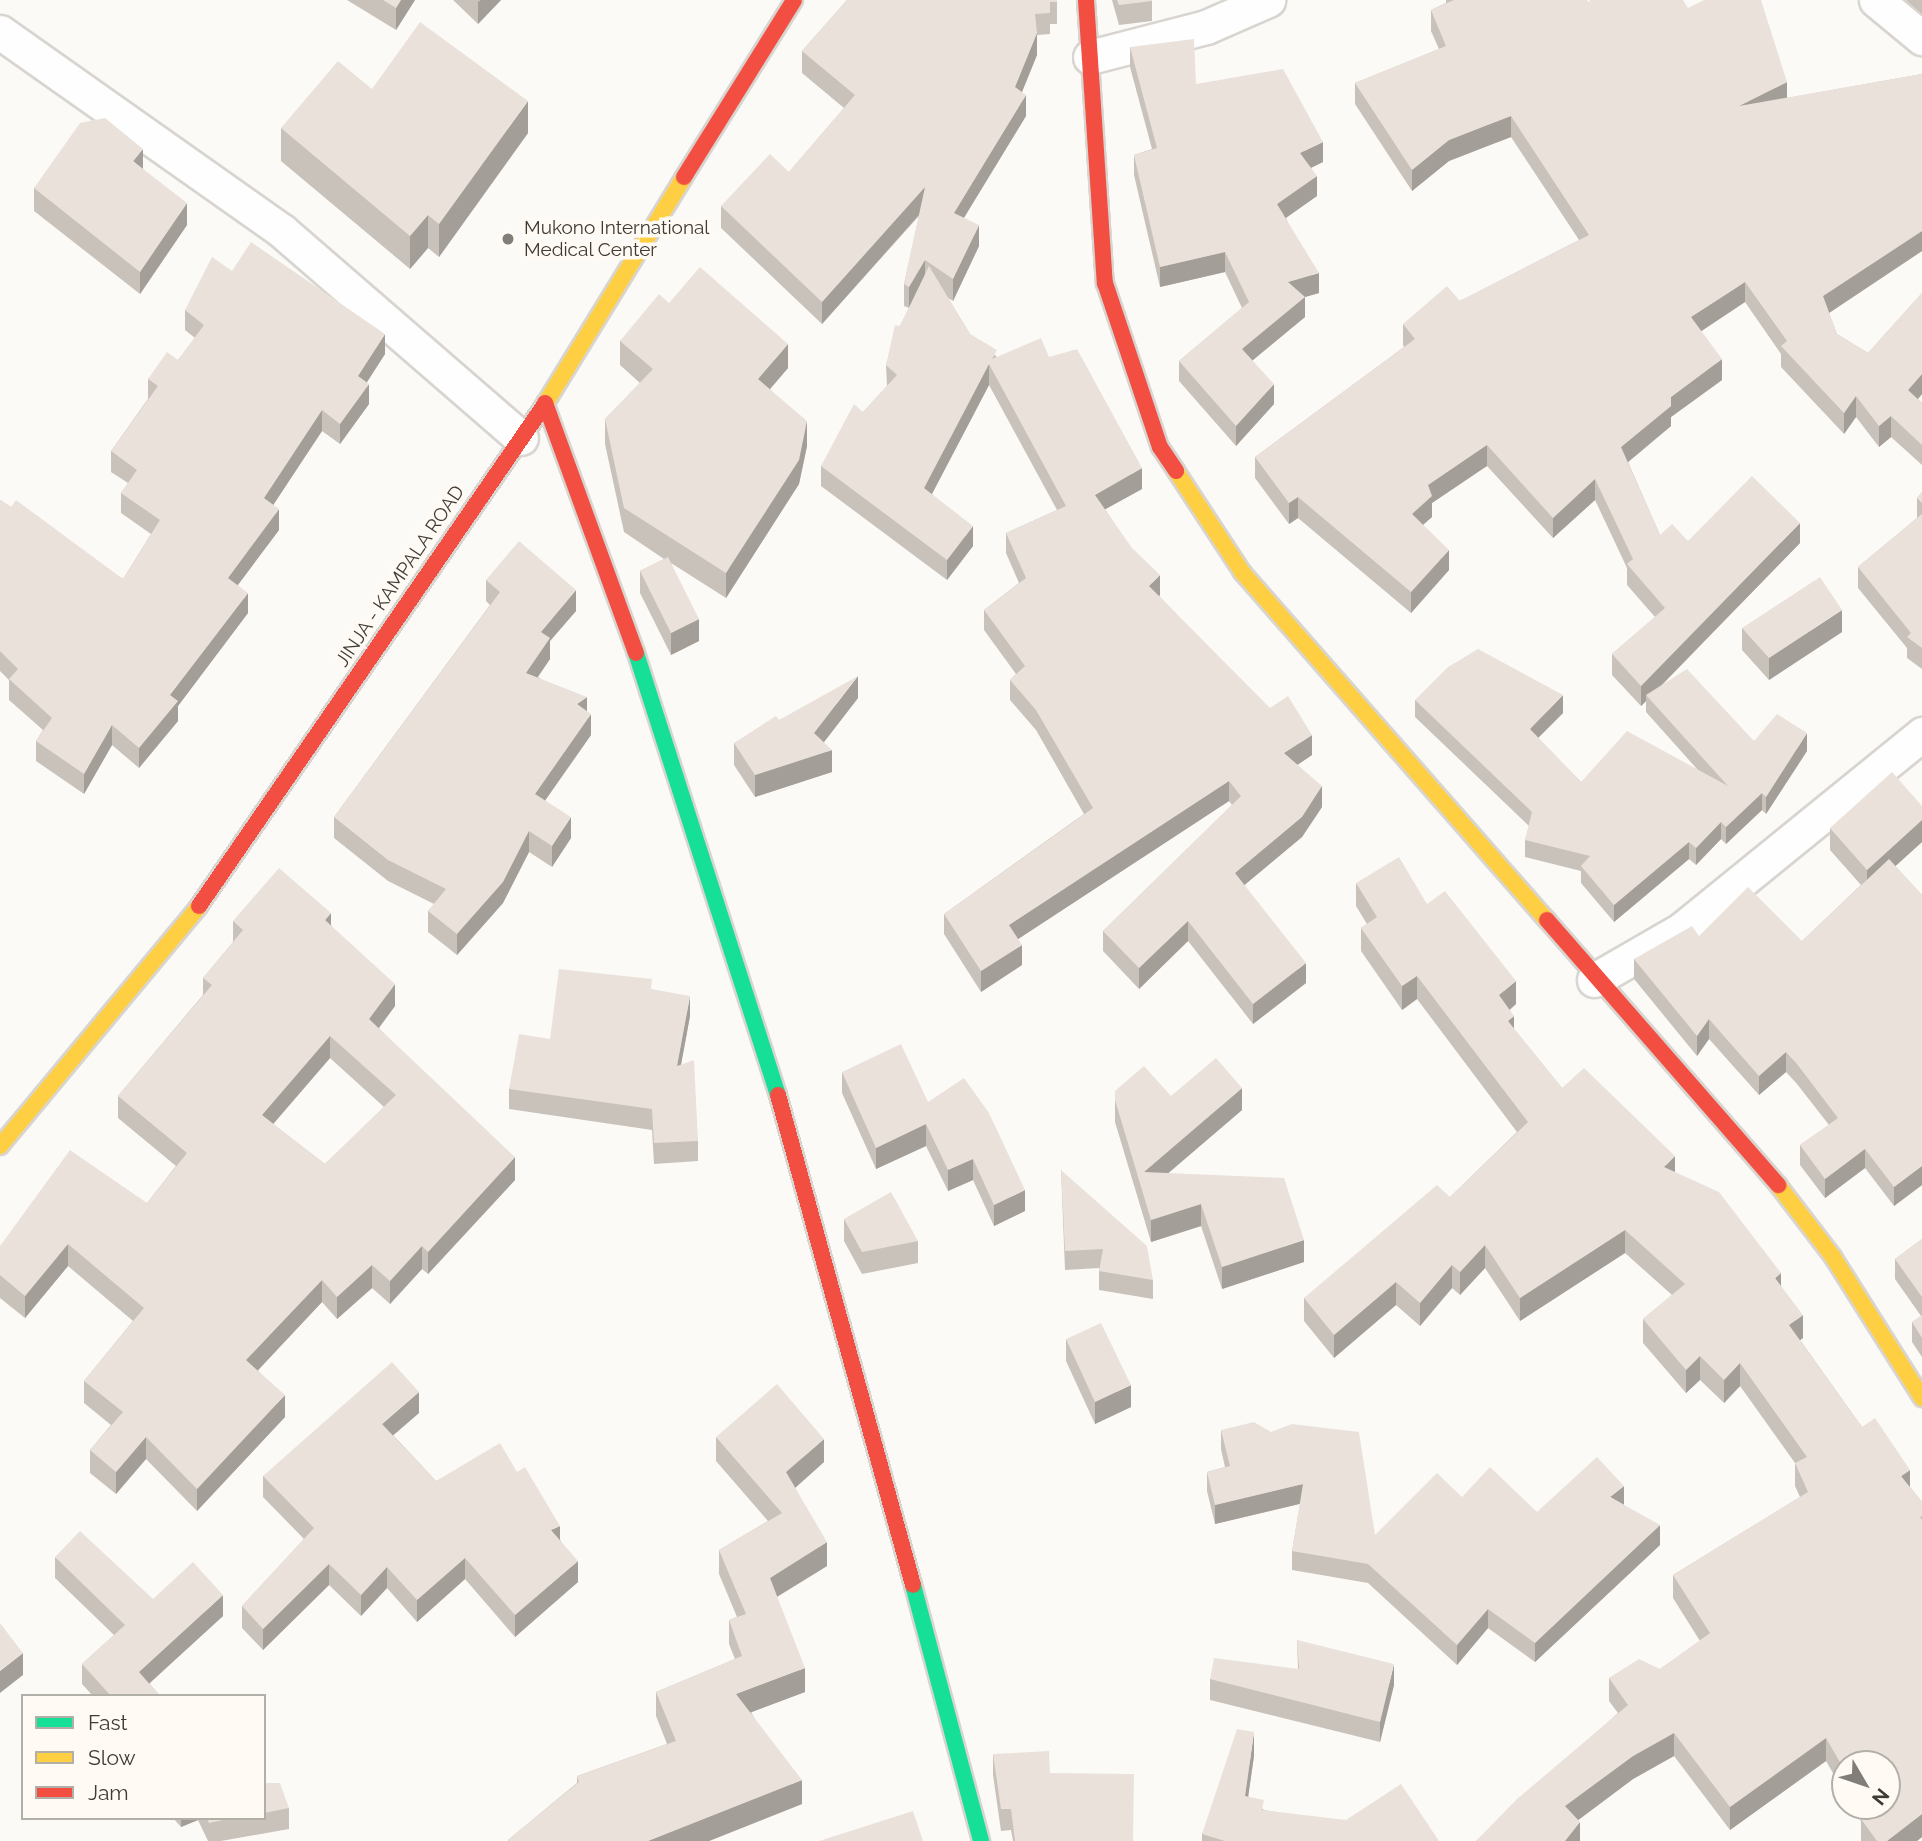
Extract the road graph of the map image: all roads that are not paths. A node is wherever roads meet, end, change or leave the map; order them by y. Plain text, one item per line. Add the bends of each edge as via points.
1 (794, 0) edge
2 (1086, 0) edge
3 (1268, 0) edge
4 (1876, 0) edge
5 (0, 32) edge
6 (1922, 38) edge
7 (1090, 57) junction
8 (545, 403) junction
9 (520, 438) junction
10 (1922, 734) edge
11 (1594, 980) junction
12 (0, 1146) edge
13 (1922, 1398) edge
14 (981, 1841) edge

1 - 8 main road, JINJA - KAMPALA ROAD
2 - 7 main road
3 - 7 street via 1206,27
4 - 6 street
5 - 9 street via 282,231
7 - 11 main road via 1105,283 1160,447 1242,572
8 - 9 main road, JINJA - KAMPALA ROAD
8 - 14 main road via 676,762 740,967 829,1269
9 - 12 main road, JINJA - KAMPALA ROAD via 186,925
10 - 11 street via 1681,930
11 - 13 main road via 1772,1177 1833,1257

